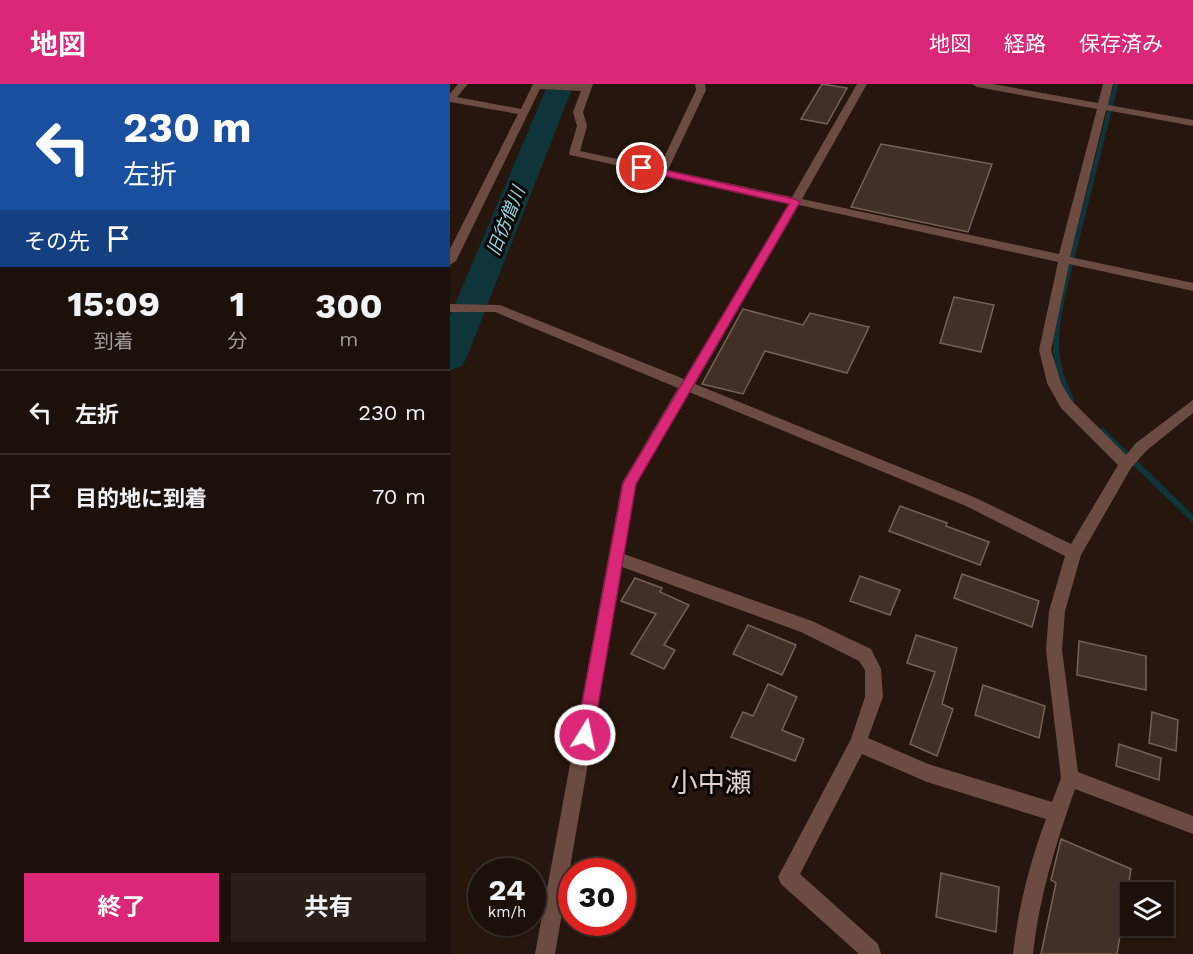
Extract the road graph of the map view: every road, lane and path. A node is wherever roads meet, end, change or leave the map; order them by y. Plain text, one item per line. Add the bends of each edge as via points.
1 (463, 84) edge
2 (700, 84) edge
3 (862, 84) edge
4 (976, 84) edge
5 (1108, 84) edge
6 (540, 86) edge
7 (584, 87) edge
8 (451, 99) edge
9 (1102, 106) junction
10 (525, 112) junction
11 (1193, 123) edge
12 (662, 172) junction
13 (795, 202) junction
14 (1064, 259) junction
15 (450, 261) edge
16 (1193, 287) edge
17 (450, 308) edge
18 (686, 386) junction
19 (1193, 405) edge
20 (1126, 464) junction
21 (1074, 553) junction
22 (616, 558) junction
23 (858, 742) junction
24 (1070, 778) junction
25 (1058, 813) junction
26 (1193, 825) edge
27 (545, 954) edge
28 (871, 954) edge
29 (1023, 954) edge

1 - 8 street
2 - 12 street via 701,90
3 - 13 street
4 - 9 street
5 - 9 street
6 - 7 street
6 - 10 street
7 - 12 street via 578,112 582,126 574,153
8 - 10 street
9 - 11 street
9 - 14 street
10 - 15 street
12 - 13 street
13 - 14 street
13 - 18 street
14 - 16 street
14 - 20 street via 1048,328 1048,366 1066,404
17 - 18 street via 496,308
18 - 21 street via 971,502
18 - 22 street via 629,483
19 - 20 street via 1148,440
20 - 21 street
21 - 24 street via 1057,611 1054,650
22 - 23 street via 806,626 866,655 873,669 874,697
22 - 27 street
23 - 25 street via 927,773
23 - 28 street via 788,877
24 - 25 street
24 - 26 street
25 - 29 street via 1045,848

